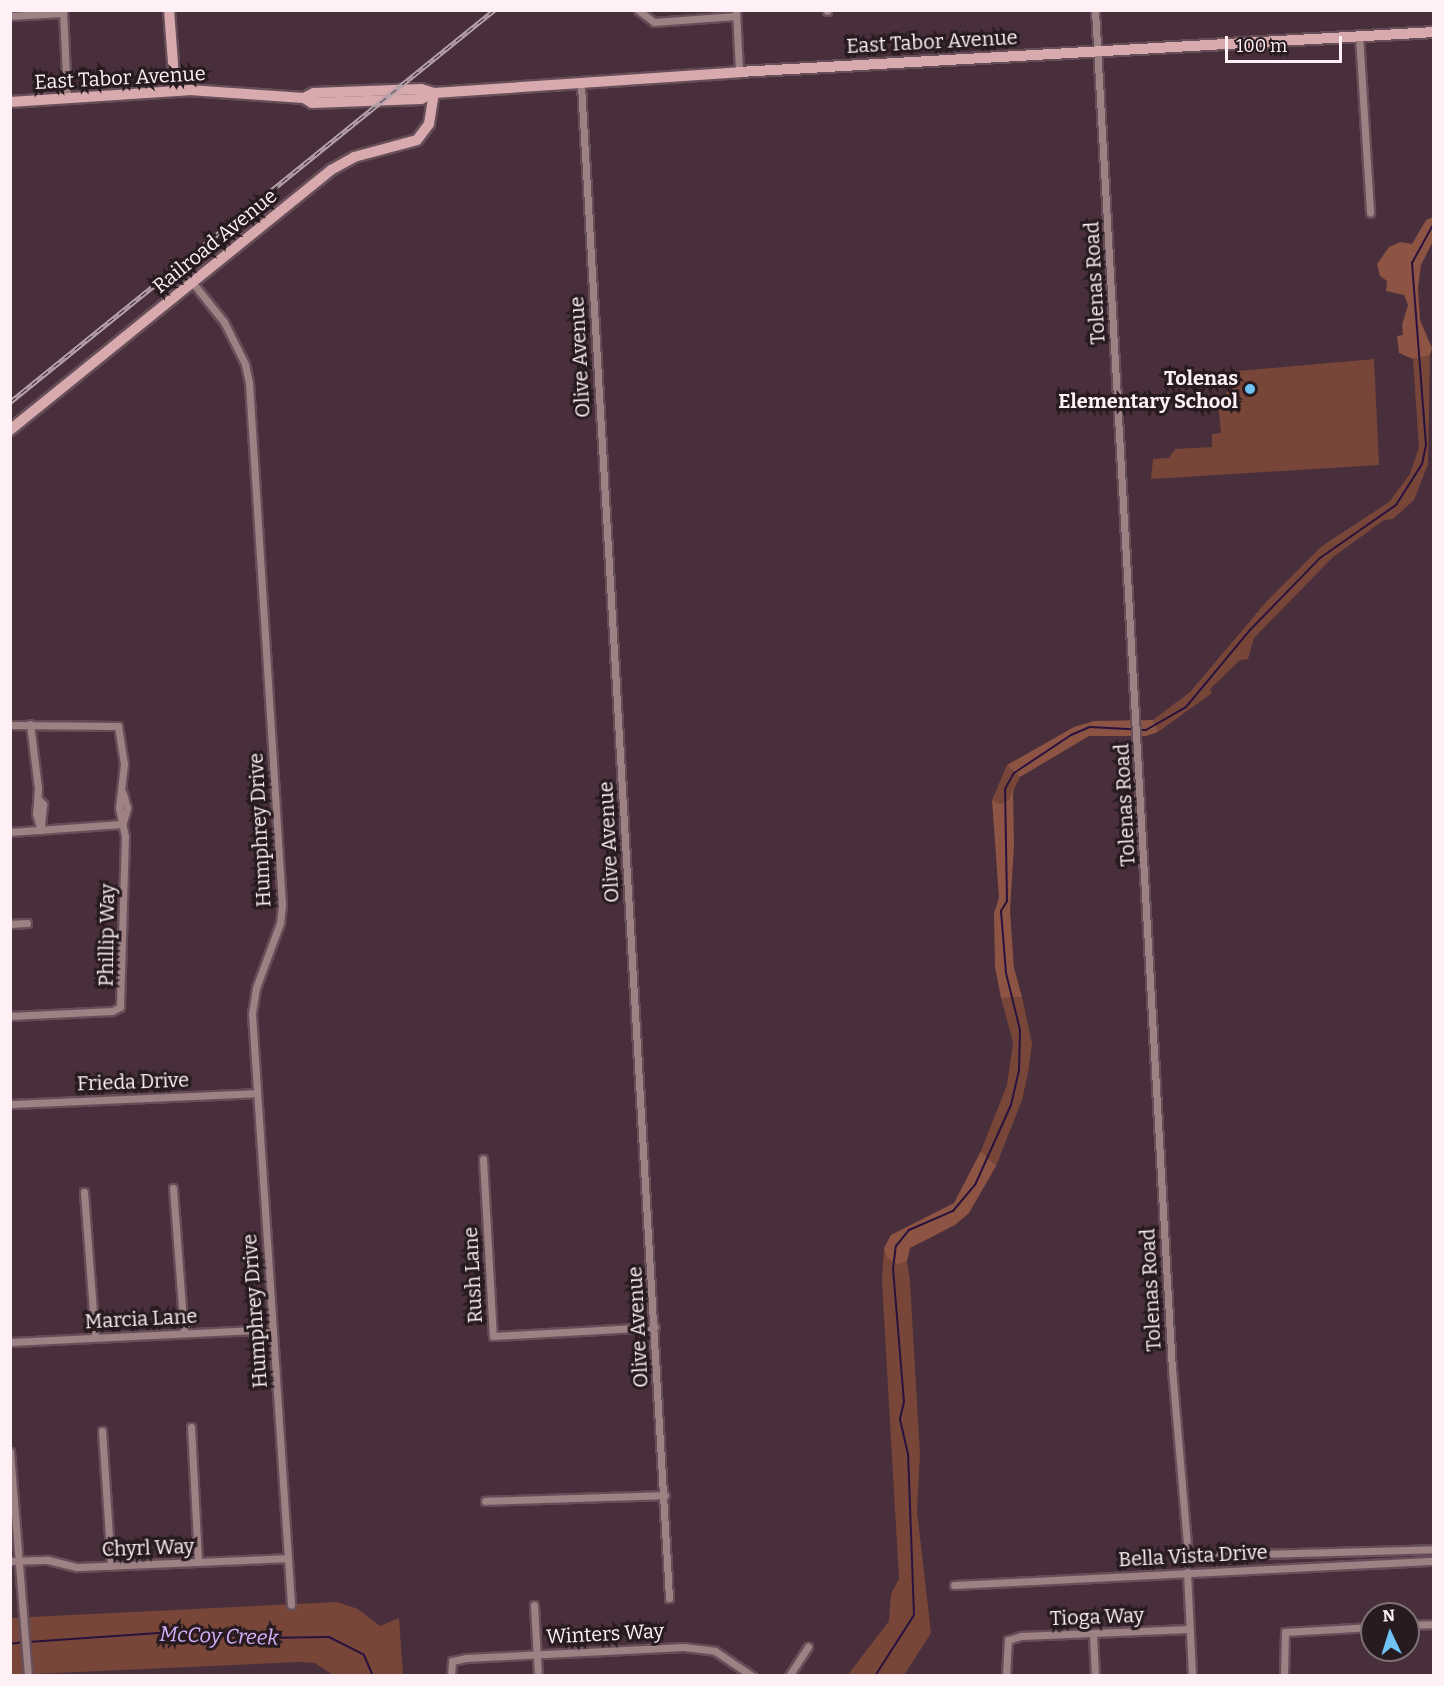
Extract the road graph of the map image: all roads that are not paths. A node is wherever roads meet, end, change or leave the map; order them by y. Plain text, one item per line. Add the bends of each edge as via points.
1 (169, 10) edge
2 (638, 10) edge
3 (1095, 10) edge
4 (63, 12) edge
5 (736, 13) edge
6 (10, 16) edge
7 (1434, 32) edge
8 (1359, 36) junction
9 (1097, 51) junction
10 (739, 72) junction
11 (581, 85) junction
12 (175, 90) junction
13 (434, 93) junction
14 (68, 97) junction
15 (10, 102) edge
16 (1370, 213) dead end
17 (192, 282) junction
18 (10, 430) edge
19 (30, 724) junction
20 (10, 725) edge
21 (122, 824) junction
22 (41, 830) junction
23 (10, 832) edge
24 (27, 923) dead end
25 (10, 924) edge
26 (10, 1016) edge
27 (257, 1093) junction
28 (10, 1104) edge
29 (483, 1159) dead end
30 (173, 1188) dead end
31 (84, 1192) dead end
32 (655, 1327) junction
33 (272, 1329) junction
34 (184, 1333) junction
35 (95, 1337) junction
36 (10, 1342) edge
37 (190, 1427) dead end
38 (102, 1431) dead end
39 (10, 1452) edge
40 (11, 1458) edge
41 (664, 1495) junction
42 (485, 1501) dead end
43 (1434, 1549) edge
44 (288, 1558) junction
45 (14, 1561) edge
46 (1434, 1561) edge
47 (198, 1562) junction
48 (111, 1566) junction
49 (1186, 1572) junction
50 (954, 1585) dead end
51 (669, 1598) dead end
52 (291, 1605) dead end
53 (534, 1605) dead end
54 (1360, 1628) edge
55 (1189, 1629) junction
56 (1093, 1634) junction
57 (807, 1647) dead end
58 (537, 1654) junction
59 (28, 1676) edge
60 (451, 1676) edge
61 (538, 1676) edge
62 (752, 1676) edge
63 (789, 1676) edge
64 (1006, 1676) edge
65 (1095, 1676) edge
66 (1192, 1676) edge
67 (1284, 1676) edge

1 - 12 main road
2 - 5 street via 654,22
3 - 9 street, Tolenas Road
4 - 6 street
4 - 14 street
5 - 10 street
7 - 8 main road, East Tabor Avenue
8 - 9 main road, East Tabor Avenue
8 - 16 street
9 - 10 main road, East Tabor Avenue
9 - 43 street, Tolenas Road via 1172,1369 1188,1556
10 - 11 main road, East Tabor Avenue
11 - 13 main road, East Tabor Avenue
11 - 32 street, Olive Avenue
12 - 13 main road, East Tabor Avenue via 304,98 314,93 422,89
12 - 14 main road, East Tabor Avenue
13 - 17 main road, Railroad Avenue via 429,124 417,140 344,162
14 - 15 main road, East Tabor Avenue
17 - 18 main road, Railroad Avenue
17 - 27 street, Humphrey Drive via 224,322 246,364 249,382 282,905 280,923 256,988 252,1014
19 - 20 street, Phillip Way
19 - 21 street, Phillip Way via 118,726 123,738 123,793 119,799
19 - 22 street via 39,800 35,805
21 - 22 street
21 - 26 street, Phillip Way via 120,1007 112,1011
22 - 23 street
24 - 25 street
27 - 28 street, Frieda Drive
27 - 33 street, Humphrey Drive
29 - 32 street, Rush Lane via 493,1336
30 - 34 street
31 - 35 street
32 - 41 street, Olive Avenue
33 - 34 street, Marcia Lane
33 - 44 street, Humphrey Drive
34 - 35 street, Marcia Lane
35 - 36 street, Marcia Lane
37 - 47 street
38 - 48 street
39 - 40 street
40 - 45 street
41 - 42 street
41 - 51 street, Olive Avenue
44 - 47 street, Chyrl Way
44 - 52 street, Humphrey Drive
45 - 48 street, Chyrl Way
45 - 59 street
46 - 49 street, Bella Vista Drive
47 - 48 street, Chyrl Way
49 - 50 street, Bella Vista Drive
49 - 55 street
53 - 58 street
54 - 67 street via 1285,1632
55 - 56 street, Tioga Way
55 - 66 street
56 - 64 street, Tioga Way via 1008,1640
56 - 65 street
57 - 63 street
58 - 60 street, Winters Way via 452,1661
58 - 61 street
58 - 62 street, Winters Way via 701,1647 729,1658

